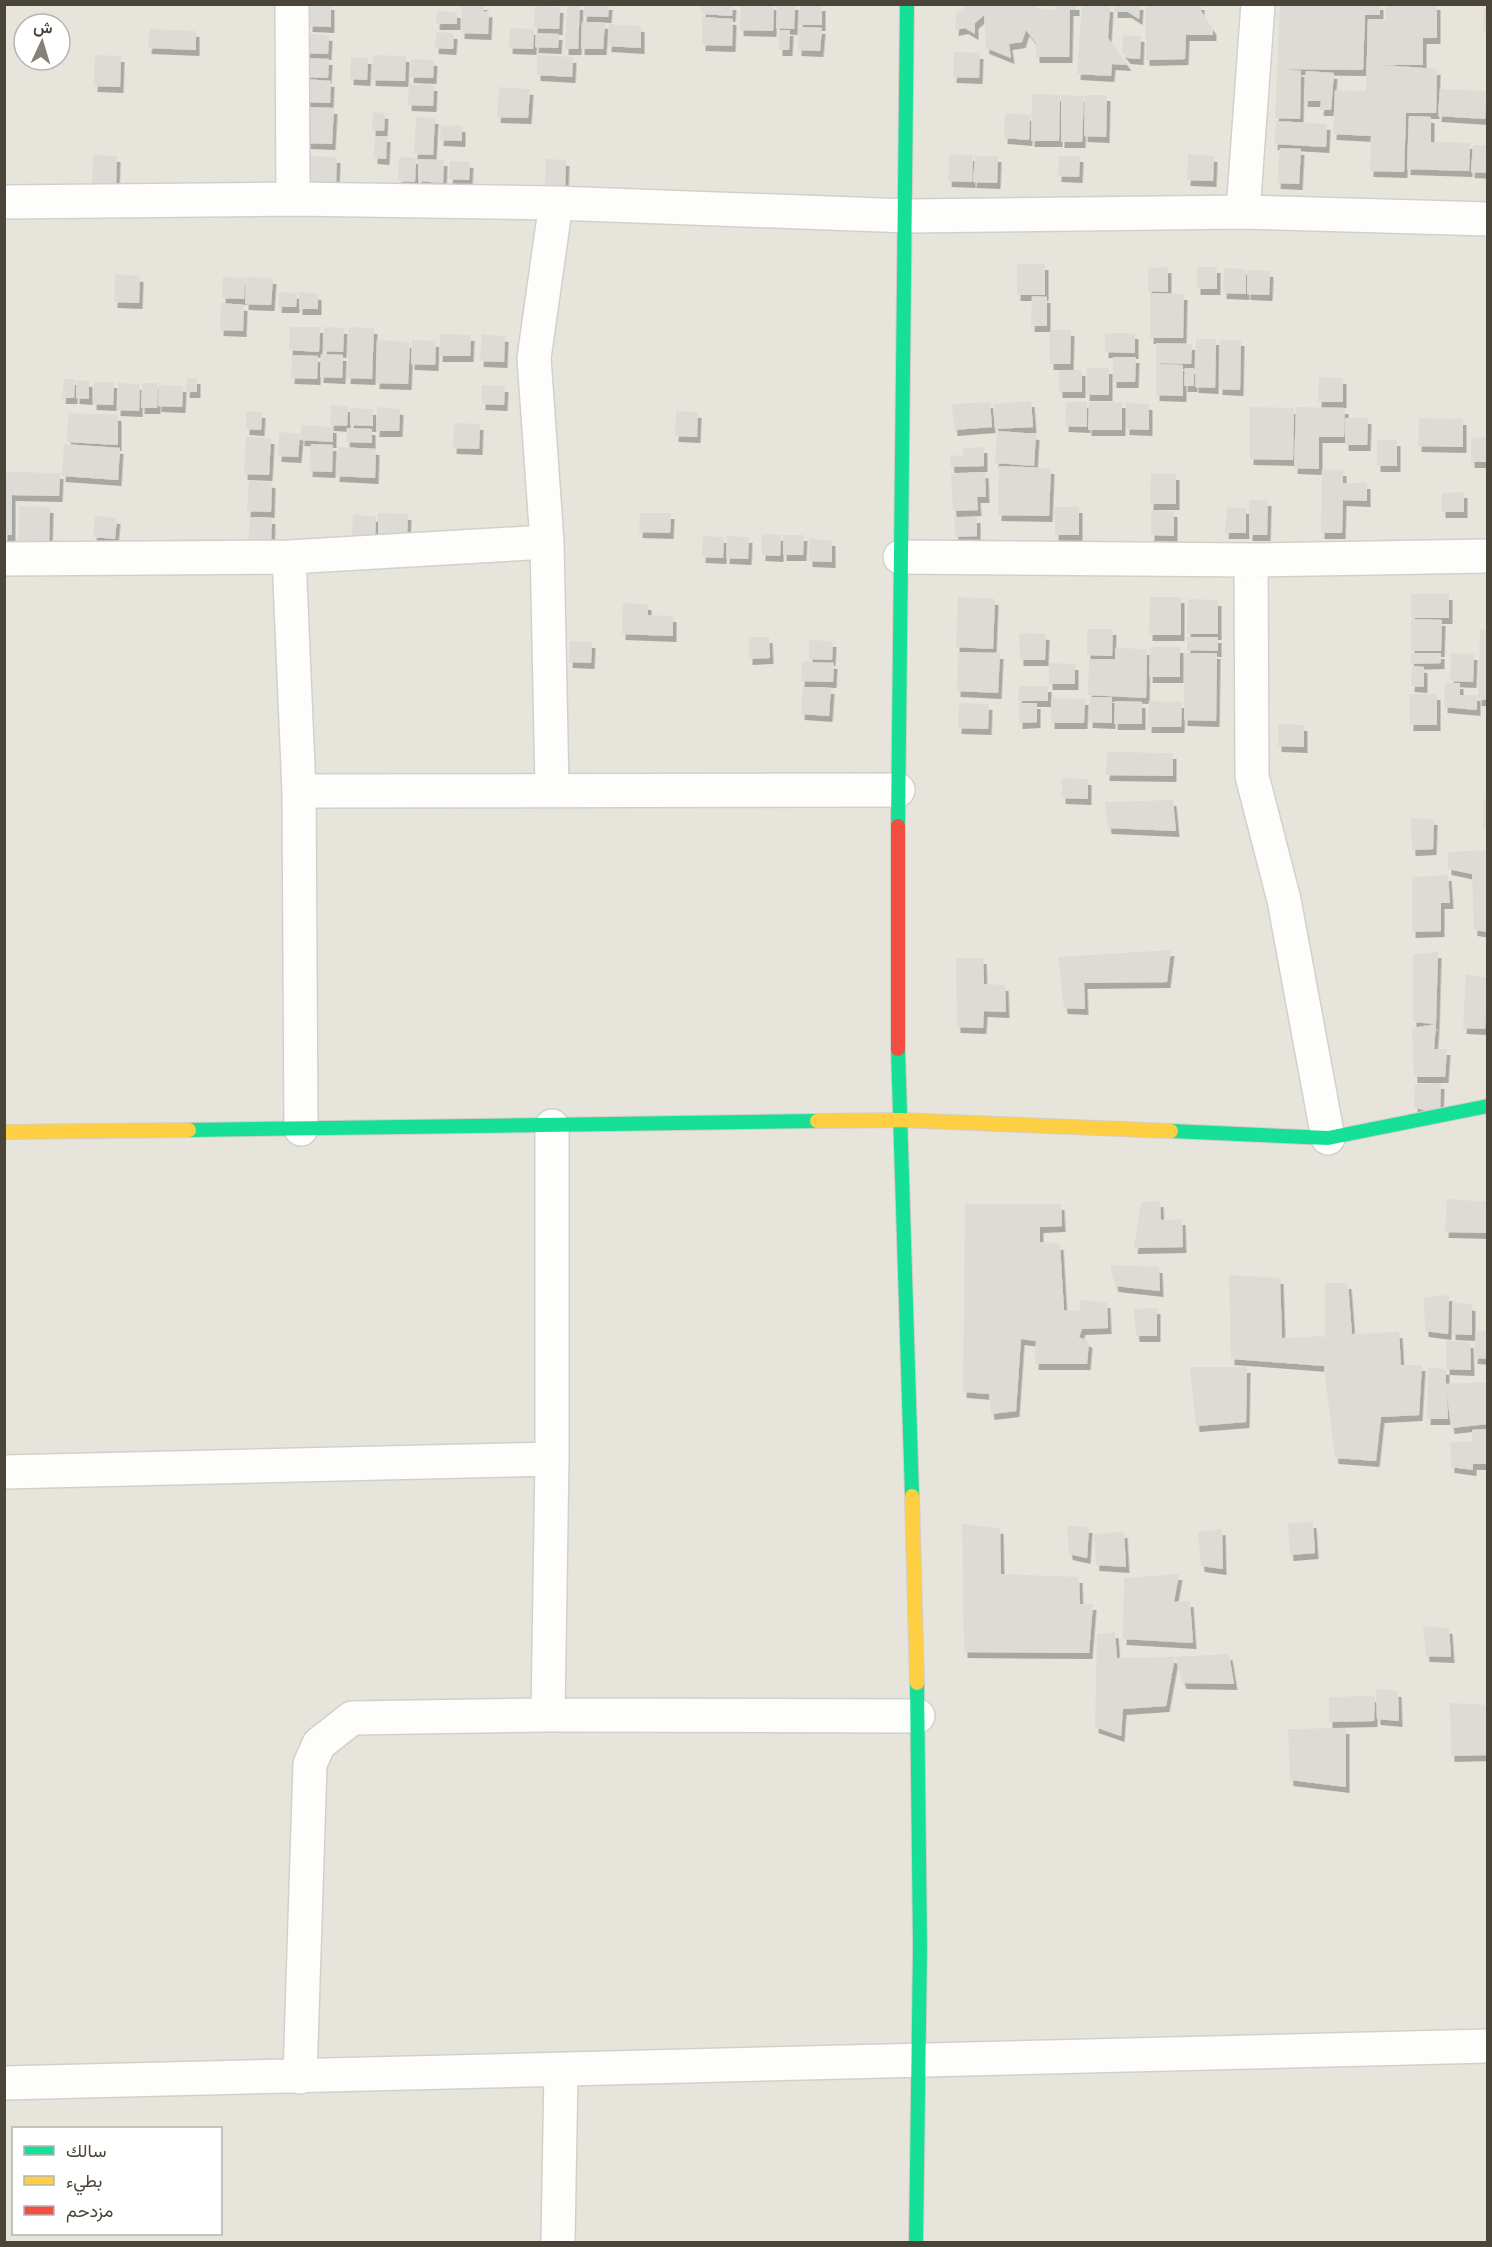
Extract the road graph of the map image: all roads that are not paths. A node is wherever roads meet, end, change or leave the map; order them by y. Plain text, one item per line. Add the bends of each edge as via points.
1 (292, 4) edge
2 (907, 4) edge
3 (1258, 4) edge
4 (293, 199) junction
5 (4, 202) edge
6 (556, 202) junction
7 (1243, 212) junction
8 (908, 216) junction
9 (1488, 219) edge
10 (547, 543) junction
11 (1488, 556) edge
12 (289, 557) junction
13 (900, 557) junction
14 (4, 560) edge
15 (1251, 560) junction
16 (552, 789) junction
17 (898, 790) junction
18 (300, 791) junction
19 (1488, 1106) edge
20 (900, 1120) junction
21 (552, 1126) junction
22 (301, 1129) junction
23 (4, 1132) edge
24 (1328, 1137) junction
25 (552, 1459) junction
26 (4, 1472) edge
27 (548, 1715) junction
28 (918, 1716) junction
29 (1488, 2046) edge
30 (922, 2062) junction
31 (561, 2071) junction
32 (300, 2077) junction
33 (4, 2083) edge
34 (558, 2242) edge
35 (916, 2242) edge

1 - 4 street
2 - 8 street
3 - 7 street
4 - 5 street
4 - 6 street
6 - 8 street
6 - 10 street via 534,358
7 - 8 street
7 - 9 street
8 - 13 street
10 - 12 street
10 - 16 street
11 - 15 street
12 - 14 street
12 - 18 street
13 - 15 street
13 - 17 street
15 - 24 street via 1252,776 1284,900
16 - 17 street
16 - 18 street
17 - 20 street
18 - 22 street
19 - 24 street
20 - 21 street
20 - 24 street
20 - 28 street
21 - 22 street
21 - 25 street
22 - 23 street
25 - 26 street
25 - 27 street
27 - 28 street
27 - 32 street via 352,1718 319,1744 310,1764
28 - 30 street
29 - 30 street
30 - 31 street
30 - 35 street
31 - 32 street
31 - 34 street
32 - 33 street

